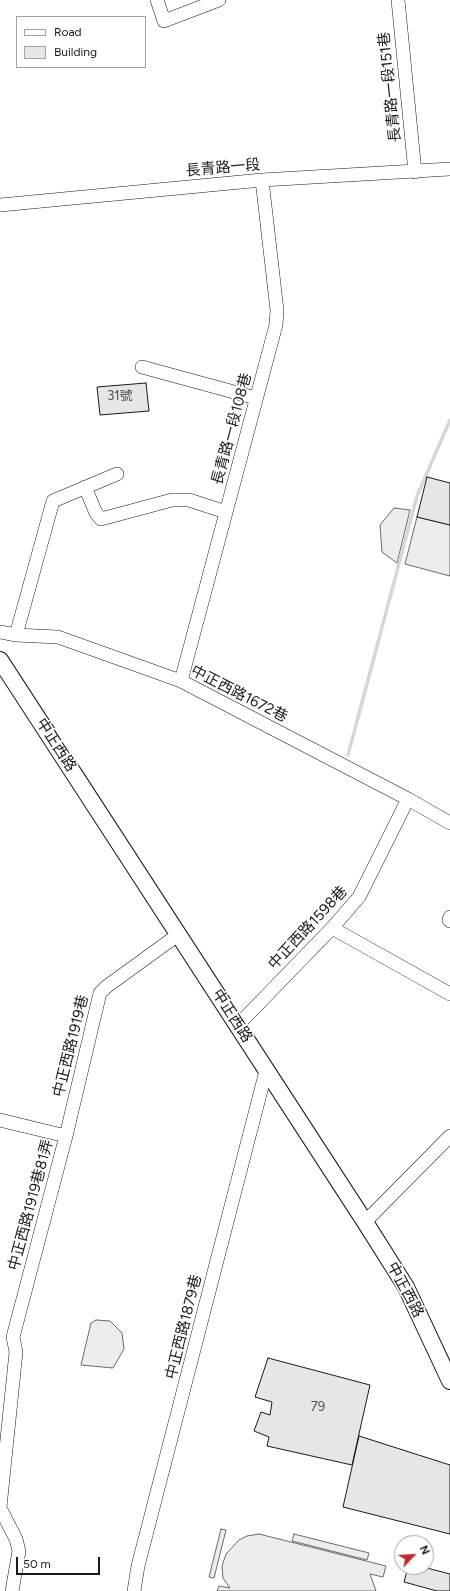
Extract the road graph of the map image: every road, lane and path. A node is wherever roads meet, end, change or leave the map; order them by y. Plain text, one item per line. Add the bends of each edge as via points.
1 (157, 0) edge
2 (219, 0) edge
3 (398, 0) edge
4 (450, 169) edge
5 (415, 172) junction
6 (262, 180) junction
7 (0, 206) edge
8 (142, 367) dead end
9 (256, 398) junction
10 (117, 474) dead end
11 (85, 487) junction
12 (226, 512) junction
13 (0, 632) edge
14 (16, 635) junction
15 (0, 660) edge
16 (181, 681) junction
17 (408, 799) junction
18 (450, 823) edge
19 (450, 917) edge
20 (450, 921) edge
21 (332, 928) junction
22 (179, 934) junction
23 (450, 994) edge
24 (238, 1025) junction
25 (266, 1071) junction
26 (0, 1120) edge
27 (66, 1136) junction
28 (450, 1136) edge
29 (365, 1222) junction
30 (450, 1381) edge
31 (0, 1508) edge
32 (12, 1591) edge
33 (134, 1591) edge

1 - 2 street via 164,21
3 - 5 street, 長青路一段151巷
4 - 5 street, 長青路一段
5 - 6 street, 長青路一段
6 - 7 street, 長青路一段
6 - 9 street, 長青路一段108巷 via 276,325
8 - 9 street
9 - 12 street, 長青路一段108巷
10 - 11 street
11 - 12 street via 101,519 172,500 189,500
11 - 14 street via 53,501
12 - 16 street, 長青路一段108巷
13 - 14 street, 中正西路1672巷
14 - 16 street, 中正西路1672巷 via 58,637
15 - 22 main road, 中正西路
16 - 17 street, 中正西路1672巷
17 - 18 street, 中正西路1672巷
17 - 21 street, 中正西路1598巷 via 359,897
19 - 20 street
21 - 23 street
21 - 24 street, 中正西路1598巷
22 - 24 main road, 中正西路
22 - 27 street, 中正西路1919巷 via 100,994
24 - 25 main road, 中正西路
25 - 29 main road, 中正西路
25 - 33 street, 中正西路1879巷 via 138,1566
26 - 27 street
27 - 31 street, 中正西路1919巷81弄 via 13,1337 16,1352
28 - 29 street
29 - 30 main road, 中正西路 via 406,1287
31 - 32 street via 16,1539 19,1551

